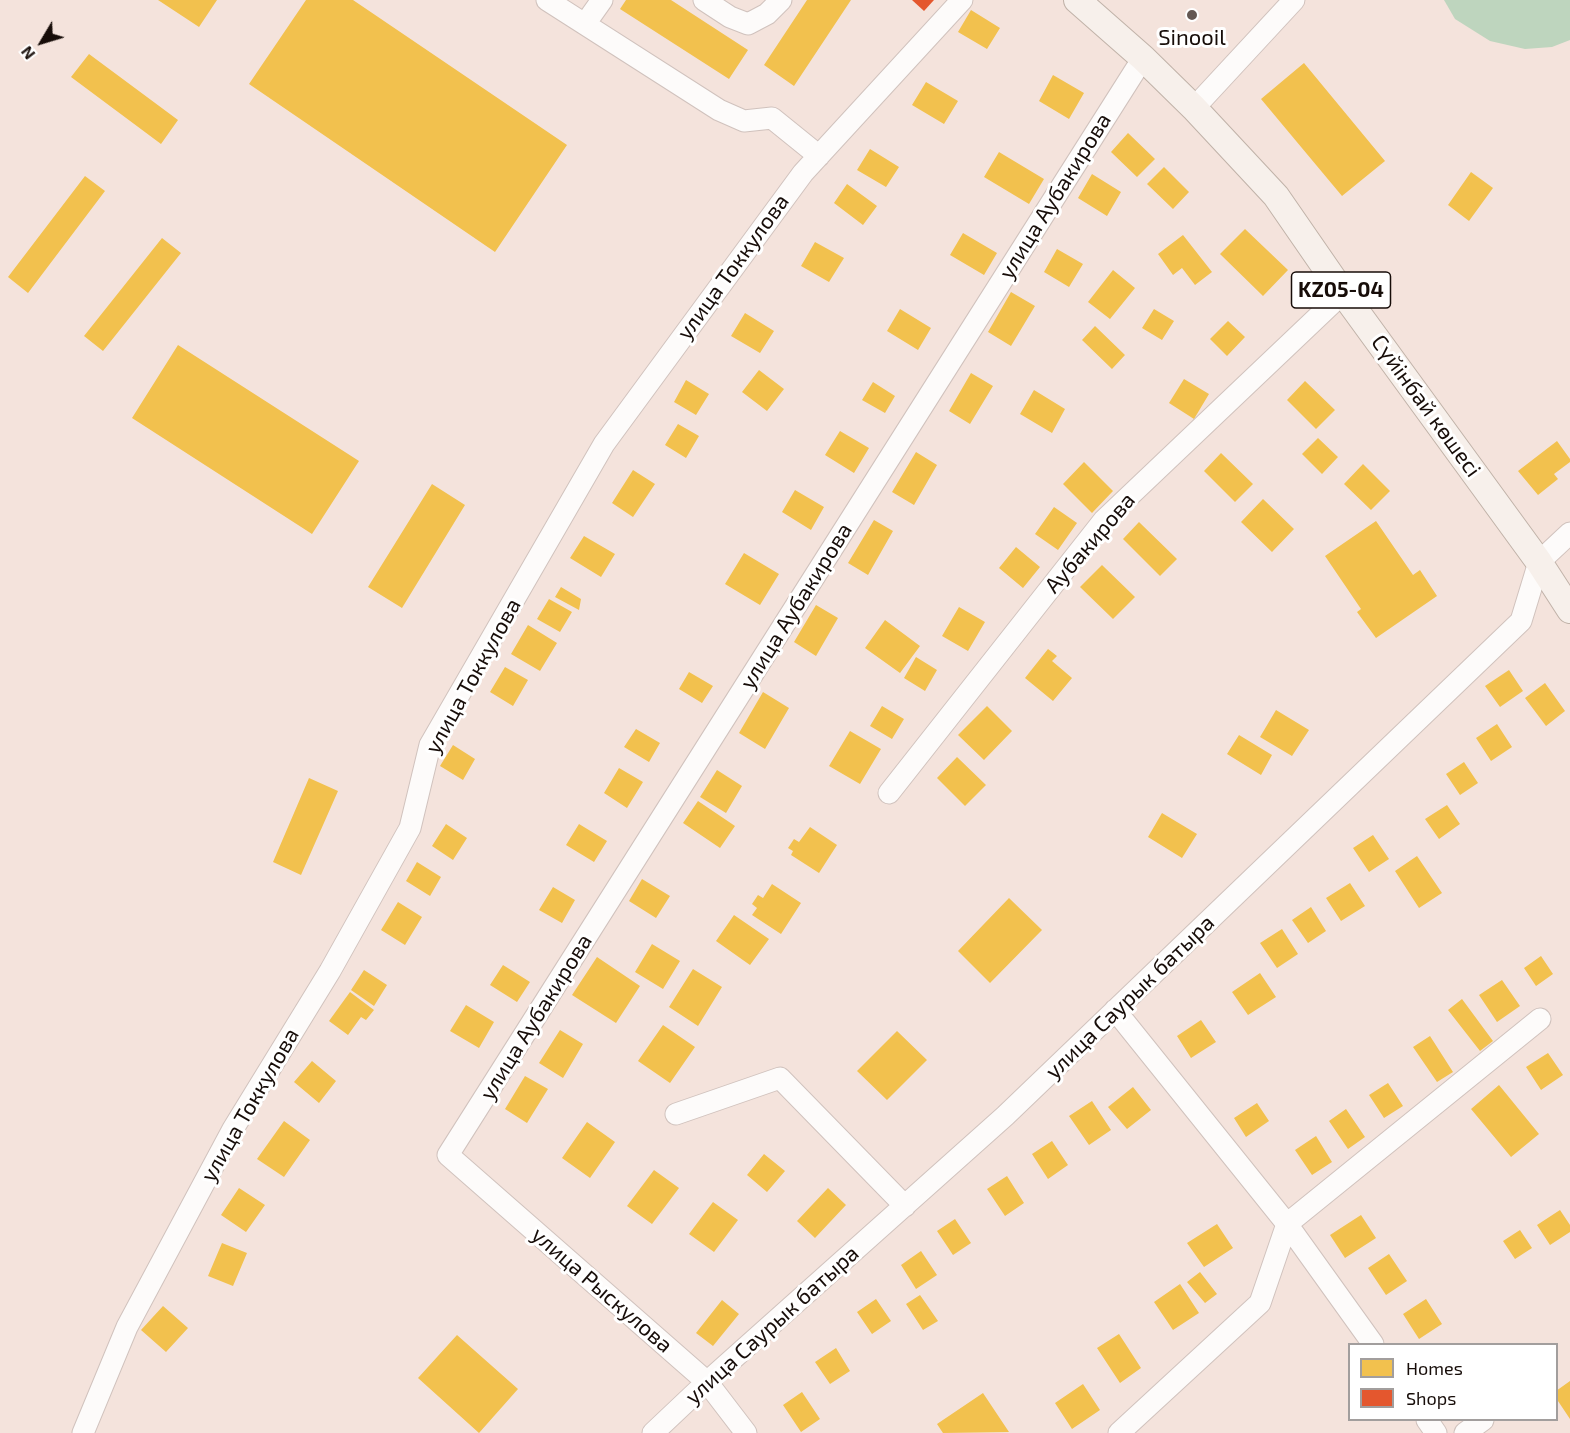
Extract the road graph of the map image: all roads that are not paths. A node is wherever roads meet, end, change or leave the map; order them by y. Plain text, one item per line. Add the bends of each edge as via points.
1 (547, 0) edge
2 (602, 0) edge
3 (704, 0) edge
4 (781, 0) edge
5 (962, 0) edge
6 (1077, 0) edge
7 (1294, 0) edge
8 (585, 24) junction
9 (1143, 58) junction
10 (1194, 108) junction
11 (819, 156) junction
12 (1343, 293) junction
13 (1570, 533) edge
14 (1539, 562) junction
15 (1570, 610) edge
16 (888, 793) dead end
17 (1115, 1010) junction
18 (1540, 1019) dead end
19 (676, 1114) dead end
20 (448, 1155) joint
21 (905, 1206) junction
22 (1287, 1224) junction
23 (1372, 1343) edge
24 (707, 1382) junction
25 (1480, 1421) edge
26 (83, 1433) edge
27 (653, 1433) edge
28 (746, 1433) edge
29 (1119, 1433) edge
30 (1465, 1433) edge

1 - 8 street
2 - 8 street
3 - 4 street via 748,24 767,14
5 - 11 street, улица Токкулова
6 - 9 main road, Сүйінбай көшесі / KZ05-04
7 - 10 street
8 - 11 street via 718,110 744,121 772,117
9 - 10 main road, Сүйінбай көшесі / KZ05-04
9 - 20 street, улица Аубакирова
10 - 12 main road, Сүйінбай көшесі / KZ05-04 via 1276,196
11 - 26 street, улица Токкулова via 604,444 430,745 410,828 330,971 233,1129 132,1316
12 - 14 main road, Сүйінбай көшесі / KZ05-04
12 - 16 street, Аубакирова via 1104,520
13 - 14 street, улица Саурык батыра
14 - 15 main road, Сүйінбай көшесі / KZ05-04
14 - 17 street, улица Саурык батыра via 1521,621
17 - 21 street, улица Саурык батыра
17 - 22 street
18 - 22 street
19 - 21 street via 780,1078
20 - 24 street, улица Рыскулова
21 - 24 street, улица Саурык батыра
22 - 23 street
22 - 29 street via 1260,1303
24 - 27 street, улица Саурык батыра
24 - 28 street, улица Рыскулова
25 - 30 street

